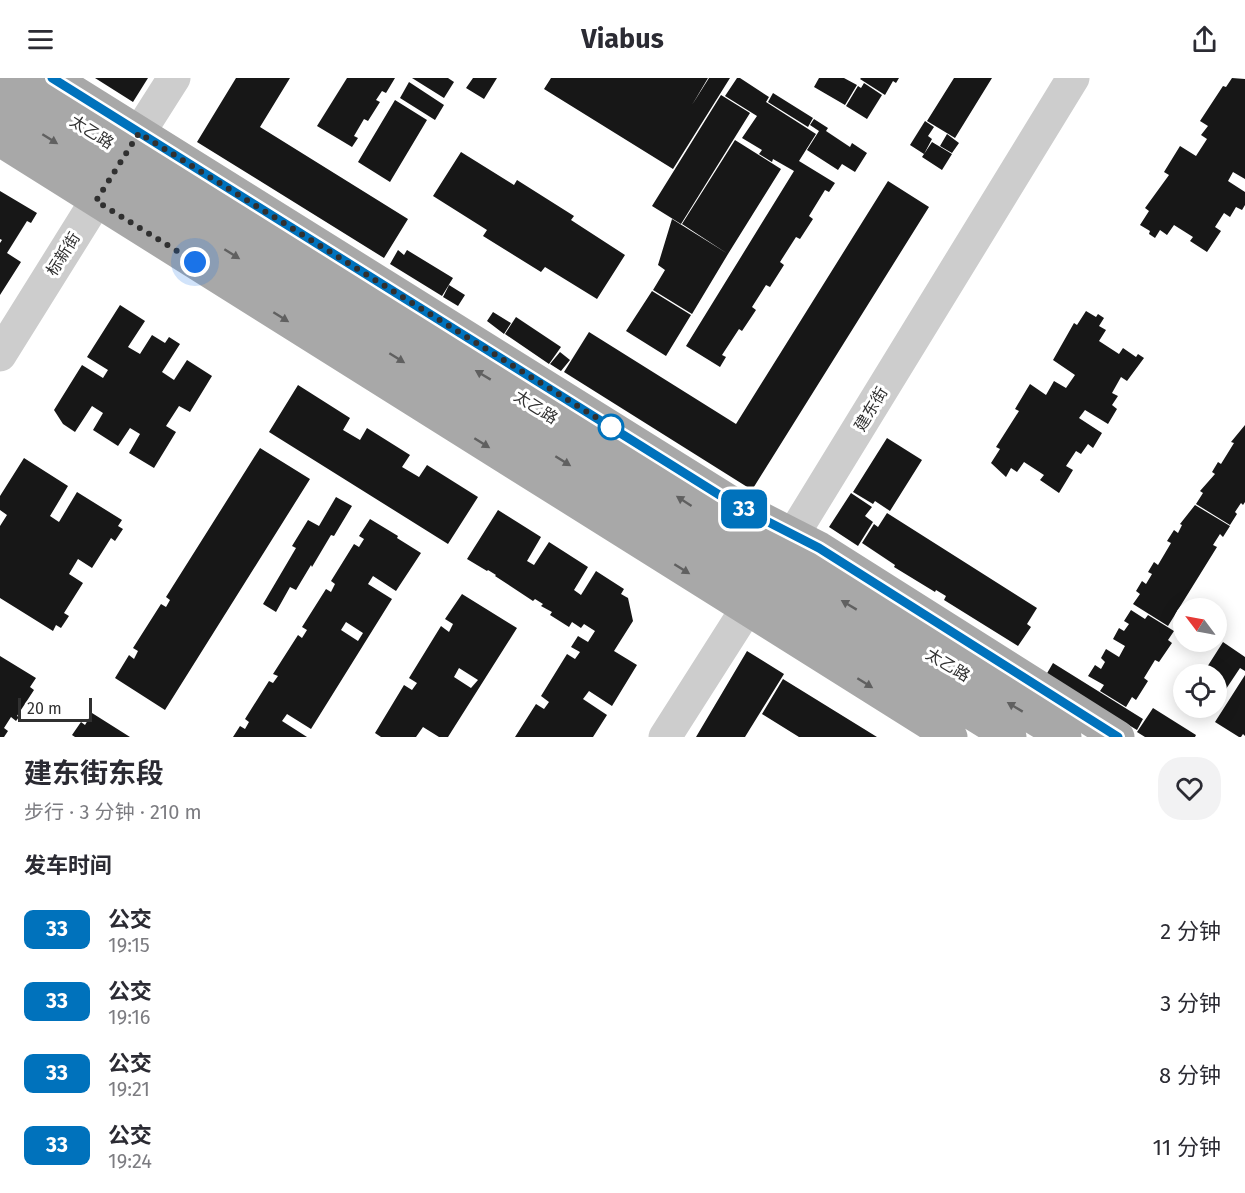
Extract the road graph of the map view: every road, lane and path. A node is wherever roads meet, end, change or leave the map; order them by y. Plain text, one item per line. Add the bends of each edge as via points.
1 (7, 78) edge
2 (52, 78) edge
3 (174, 78) edge
4 (1072, 78) edge
5 (0, 108) edge
6 (0, 141) edge
7 (118, 166) junction
8 (0, 355) edge
9 (770, 572) junction
10 (665, 737) edge
11 (951, 737) edge
12 (1010, 737) edge
13 (1065, 737) edge
14 (1118, 737) edge

1 - 7 main road, 太乙路
2 - 7 main road
3 - 7 street, 标新街
4 - 9 street, 建东街
5 -> 7 main road, 太乙路
6 - 7 main road
7 - 8 street, 标新街
7 -> 9 main road
7 - 9 main road, 太乙路 via 532,404
9 - 10 street, 建东街
9 -> 11 main road
9 - 12 main road, 太乙路
13 -> 9 main road, 太乙路
9 - 14 main road via 819,548

